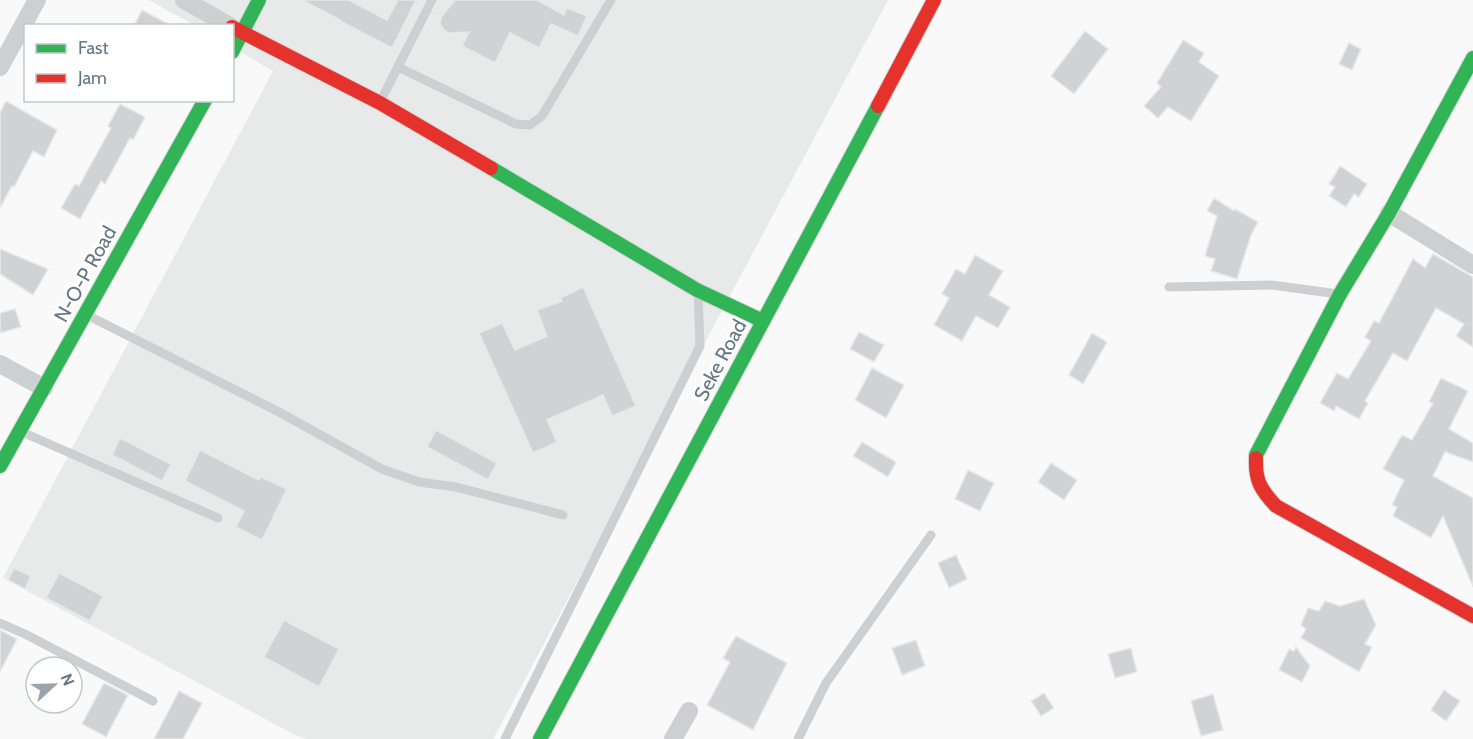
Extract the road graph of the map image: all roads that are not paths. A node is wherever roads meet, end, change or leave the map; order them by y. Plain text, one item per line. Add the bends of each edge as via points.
1 (37, 0) edge
2 (184, 0) edge
3 (259, 0) edge
4 (432, 0) edge
5 (611, 0) edge
6 (934, 0) edge
7 (226, 24) edge
8 (235, 29) edge
9 (1473, 58) edge
10 (0, 67) edge
11 (398, 68) junction
12 (204, 102) edge
13 (380, 103) junction
14 (1389, 213) junction
15 (1473, 265) edge
16 (1169, 288) dead end
17 (698, 290) junction
18 (1340, 294) junction
19 (85, 314) junction
20 (763, 321) junction
21 (0, 364) edge
22 (44, 387) junction
23 (20, 431) junction
24 (0, 466) edge
25 (563, 514) dead end
26 (218, 518) dead end
27 (931, 535) dead end
28 (1473, 616) edge
29 (0, 623) edge
30 (153, 701) dead end
31 (689, 711) dead end
32 (505, 739) edge
33 (540, 739) edge
34 (673, 739) edge
35 (798, 739) edge

1 - 10 street
2 - 7 street
3 - 8 street
4 - 11 lane
5 - 11 lane via 542,116 530,124 516,124
6 - 20 street, Seke Road
8 - 13 street
9 - 14 street
11 - 13 lane
12 - 19 street, N-O-P Road
13 - 17 street
14 - 15 street
14 - 18 street
16 - 18 lane via 1272,285
17 - 20 street
17 - 32 lane via 700,346
18 - 28 street via 1256,454 1255,473 1260,490 1276,506
19 - 22 street, N-O-P Road
19 - 25 lane via 382,469 419,482 456,487
20 - 33 street, Seke Road
21 - 22 street
22 - 23 street, N-O-P Road
23 - 24 street, N-O-P Road
23 - 26 lane
27 - 35 lane via 826,683
29 - 30 lane
31 - 34 street

